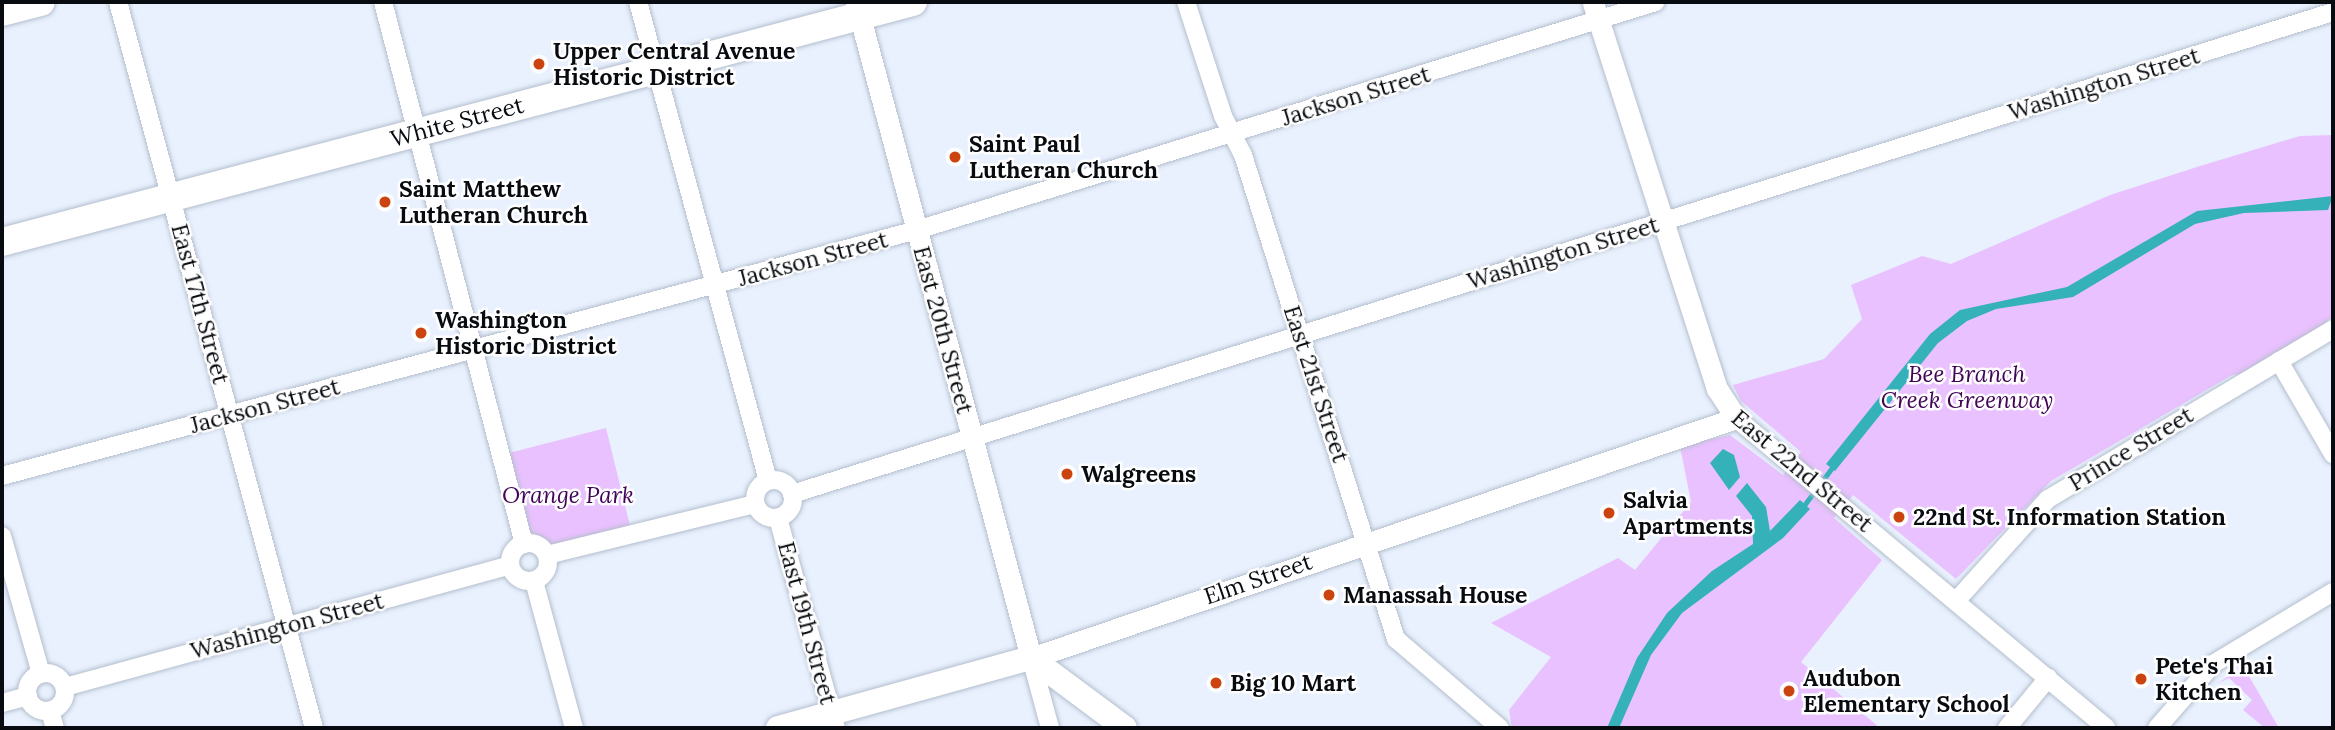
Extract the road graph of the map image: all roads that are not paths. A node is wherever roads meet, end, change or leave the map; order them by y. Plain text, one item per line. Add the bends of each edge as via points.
1 (41, 2) edge
2 (118, 2) edge
3 (383, 2) edge
4 (638, 2) edge
5 (913, 2) edge
6 (1186, 2) edge
7 (1656, 2) edge
8 (858, 9) edge
9 (1596, 11) edge
10 (2, 12) edge
11 (2333, 12) edge
12 (657, 70) junction
13 (416, 133) junction
14 (1233, 134) junction
15 (171, 199) junction
16 (1665, 221) junction
17 (916, 230) junction
18 (2, 242) edge
19 (715, 286) junction
20 (2333, 329) edge
21 (1300, 335) junction
22 (473, 349) junction
23 (2279, 361) junction
24 (230, 416) junction
25 (1736, 418) junction
26 (971, 437) junction
27 (2333, 454) edge
28 (2, 475) edge
29 (768, 480) junction
30 (793, 494) junction
31 (755, 504) junction
32 (778, 518) junction
33 (2, 536) edge
34 (1366, 542) junction
35 (524, 544) junction
36 (547, 555) junction
37 (510, 565) junction
38 (534, 581) junction
39 (2333, 592) edge
40 (1956, 601) junction
41 (286, 626) junction
42 (1031, 658) junction
43 (41, 674) junction
44 (2048, 678) junction
45 (65, 687) junction
46 (28, 696) junction
47 (2, 703) edge
48 (52, 719) edge
49 (834, 721) edge
50 (314, 728) edge
51 (574, 728) edge
52 (778, 728) edge
53 (1050, 728) edge
54 (1125, 728) edge
55 (1500, 728) edge
56 (2007, 728) edge
57 (2107, 728) edge
58 (2157, 728) edge

1 - 10 main road
2 - 15 street, East 17th Street
3 - 13 street
4 - 12 street
5 - 8 main road, White Street
6 - 14 street, East 21st Street
7 - 9 street, Jackson Street
8 - 12 main road, White Street
8 - 17 street, East 20th Street
9 - 14 street, Jackson Street
9 - 16 street, East 22nd Street
11 - 16 street, Washington Street
12 - 13 main road, White Street
12 - 19 street
13 - 15 main road, White Street
13 - 22 street
14 - 17 street, Jackson Street
14 - 21 street, East 21st Street
15 - 18 main road, White Street
15 - 24 street, East 17th Street
16 - 21 street, Washington Street
16 - 25 street, East 22nd Street via 1717,389
17 - 19 street, Jackson Street
17 - 26 street, East 20th Street
19 - 22 street, Jackson Street
19 - 29 street
20 - 23 street, Prince Street
21 - 26 street, Washington Street
21 - 34 street, East 21st Street
22 - 24 street, Jackson Street
22 - 35 street
23 - 27 street
23 - 40 street, Prince Street via 2048,499
24 - 28 street, Jackson Street
24 - 41 street, East 17th Street
25 - 34 street, Elm Street
25 - 40 street, East 22nd Street
26 - 30 street, Washington Street
26 - 42 street, East 20th Street
29 - 30 street via 786,484
29 - 31 street via 757,489
30 - 32 street via 792,506
31 - 32 street via 766,517
31 - 36 street
32 - 49 street, East 19th Street
33 - 43 street
34 - 42 street, Elm Street
34 - 55 street, East 21st Street via 1396,639
35 - 36 street
35 - 37 street via 513,552
36 - 38 street via 546,571
37 - 38 street via 518,579
37 - 41 street, Washington Street
38 - 51 street
39 - 58 street via 2213,664
40 - 44 street, East 22nd Street
41 - 45 street, Washington Street
41 - 50 street, East 17th Street
42 - 49 main road, Elm Street
42 - 53 street
42 - 54 main road
43 - 45 street via 53,674
43 - 46 street via 31,680
44 - 56 street
44 - 57 street, East 22nd Street
45 - 48 street
46 - 47 street
46 - 48 street
49 - 52 main road, Elm Street

